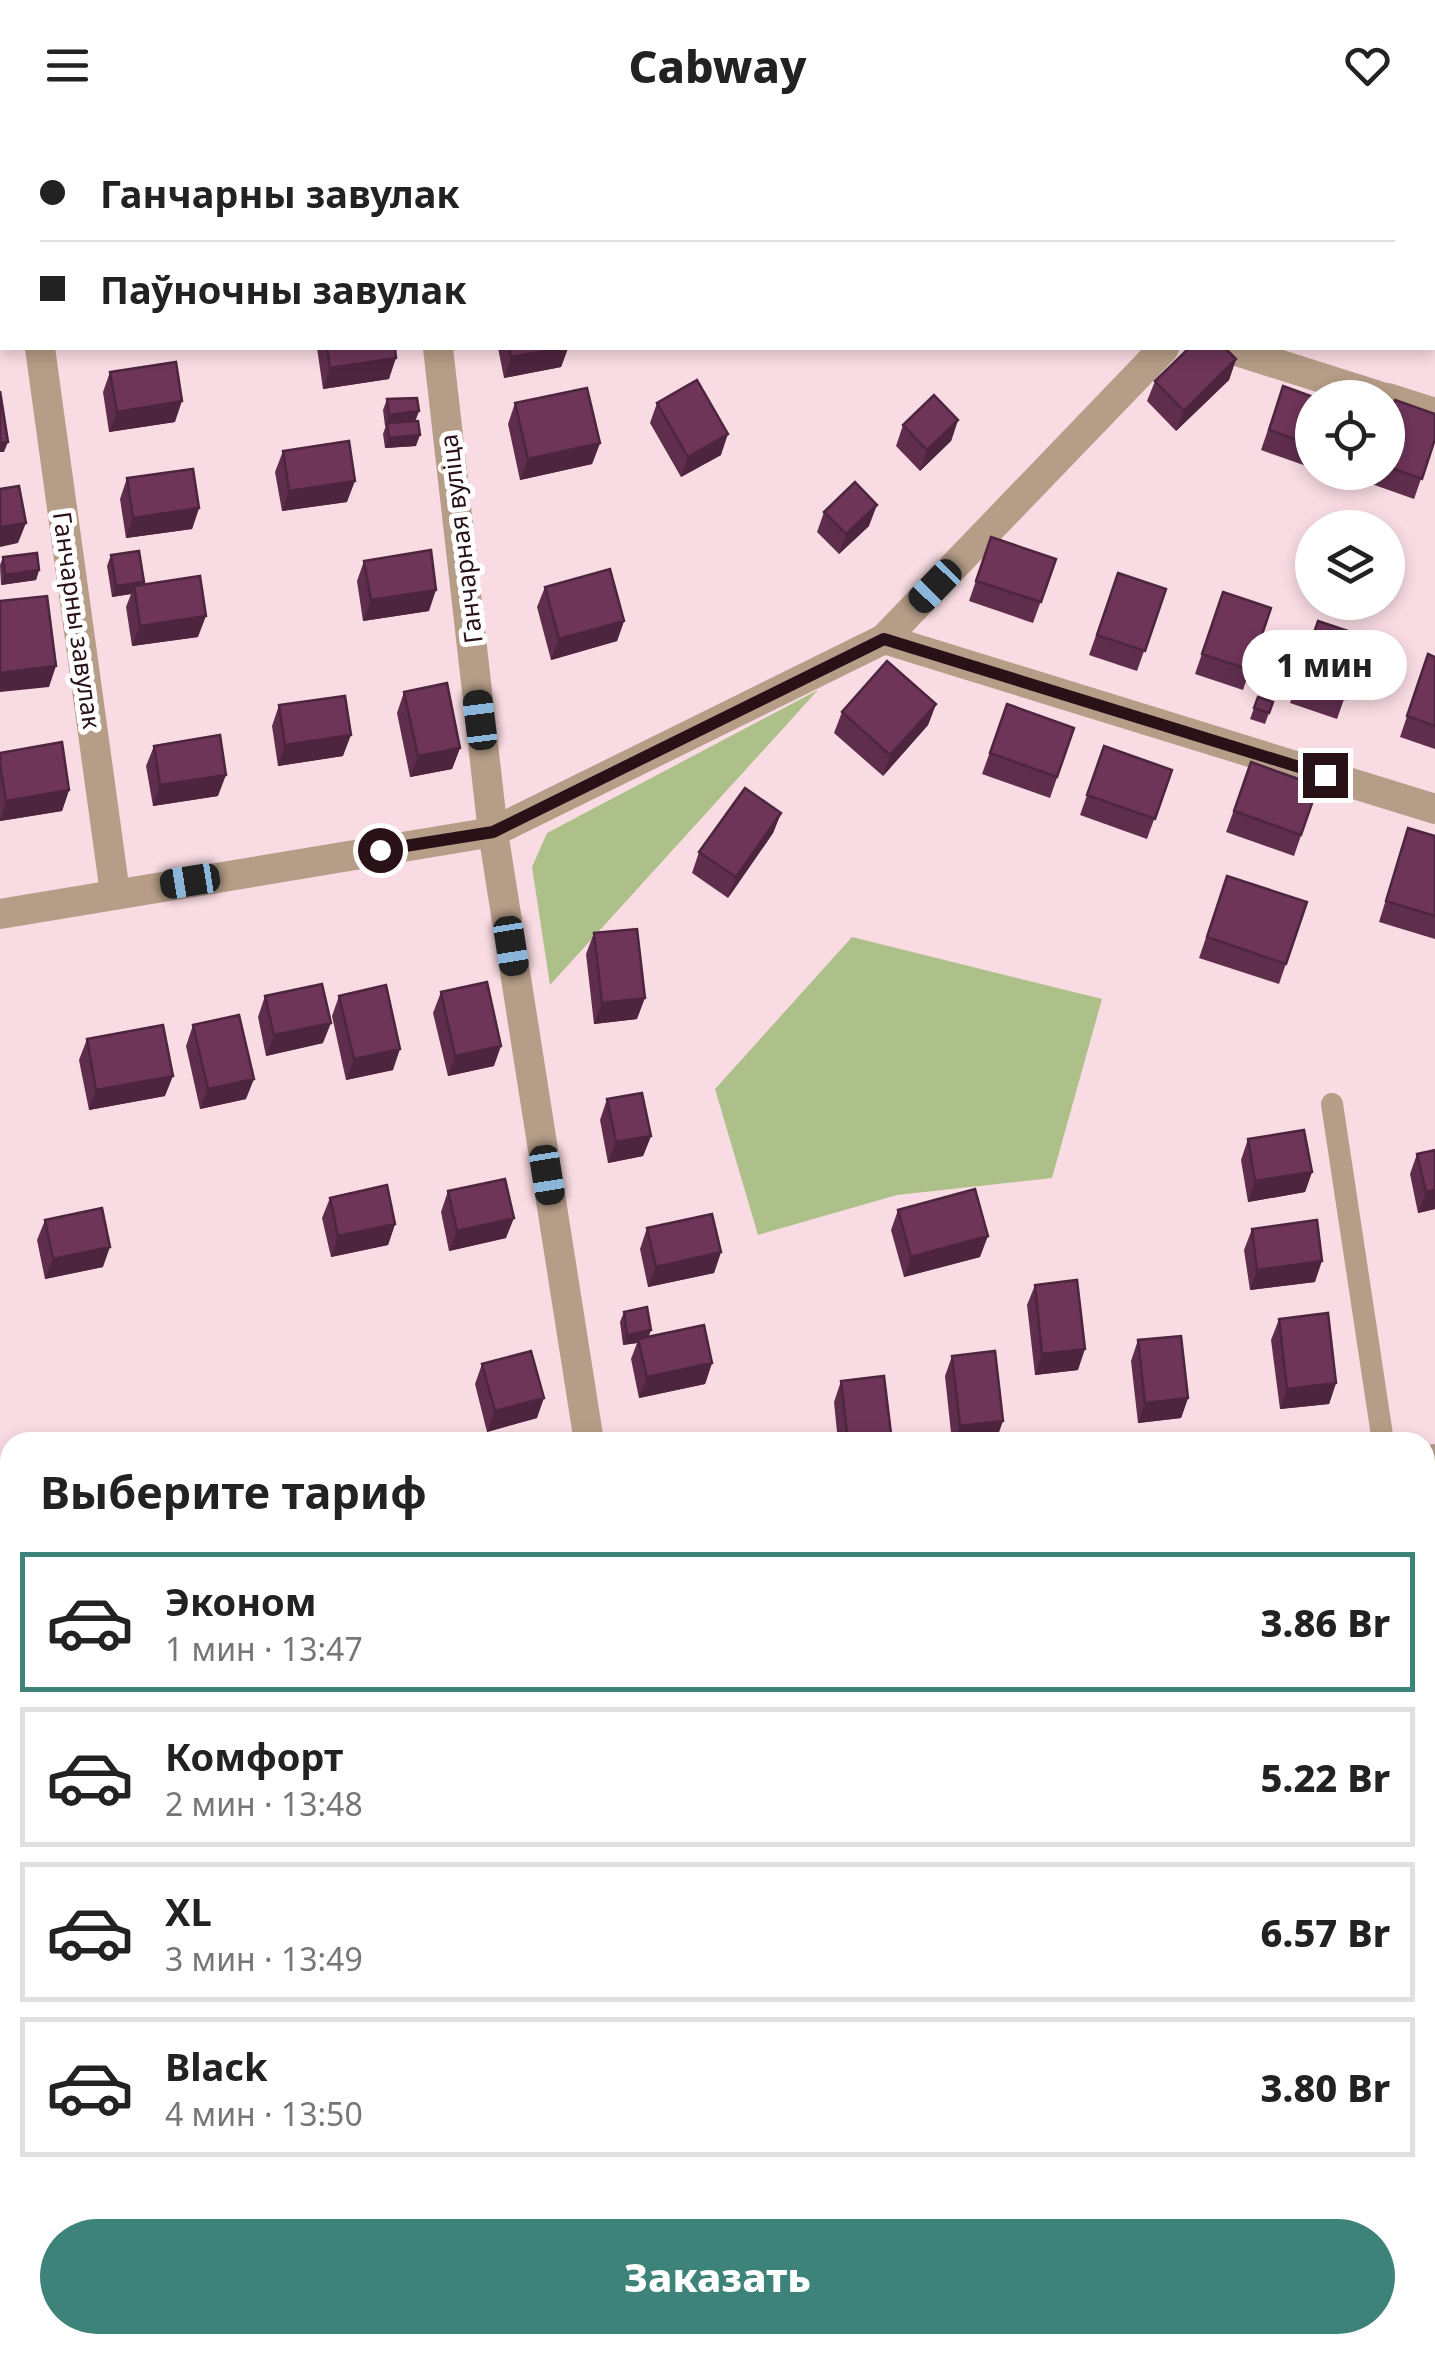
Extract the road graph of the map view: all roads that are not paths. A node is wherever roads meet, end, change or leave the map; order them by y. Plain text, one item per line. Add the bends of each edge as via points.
1 (40, 350) edge
2 (438, 350) edge
3 (1162, 350) edge
4 (1233, 350) edge
5 (1329, 380) edge
6 (1405, 404) edge
7 (1435, 413) edge
8 (884, 639) junction
9 (1435, 809) edge
10 (493, 832) junction
11 (115, 893) junction
12 (0, 914) edge
13 (1332, 1104) dead end
14 (587, 1432) edge
15 (1381, 1432) edge

1 - 11 street, Ганчарны завулак
2 - 10 street, Ганчарная вуліца
3 - 8 street
4 - 5 street
6 - 7 street
8 - 9 street
8 - 10 street
10 - 11 street
10 - 14 street, Ганчарная вуліца
11 - 12 street
13 - 15 lane

